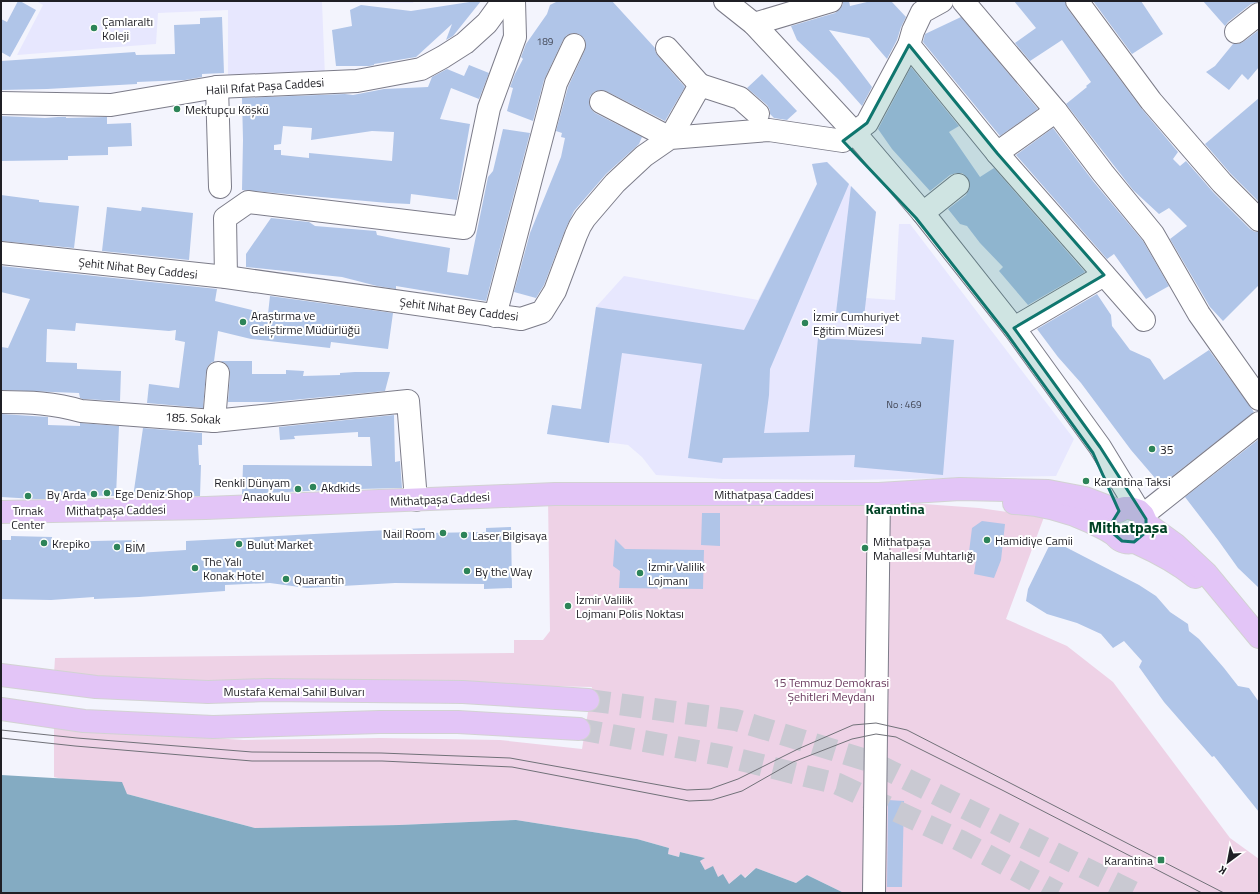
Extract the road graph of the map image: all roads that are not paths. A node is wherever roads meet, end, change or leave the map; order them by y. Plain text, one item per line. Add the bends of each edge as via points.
1 (503, 1) edge
2 (514, 1) edge
3 (725, 1) edge
4 (831, 1) edge
5 (942, 1) edge
6 (963, 1) edge
7 (1077, 1) edge
8 (1259, 14) edge
9 (754, 24) junction
10 (1236, 32) dead end
11 (574, 45) dead end
12 (909, 45) junction
13 (667, 48) dead end
14 (700, 85) junction
15 (217, 87) junction
16 (600, 102) dead end
17 (1, 103) edge
18 (1056, 111) junction
19 (758, 114) dead end
20 (849, 136) junction
21 (670, 138) junction
22 (997, 153) junction
23 (958, 185) dead end
24 (220, 188) dead end
25 (924, 213) junction
26 (1259, 220) edge
27 (1, 253) edge
28 (1104, 275) junction
29 (226, 277) junction
30 (495, 316) junction
31 (1144, 320) dead end
32 (1014, 328) junction
33 (218, 373) dead end
34 (1259, 399) edge
35 (1, 402) edge
36 (214, 421) junction
37 (1259, 422) edge
38 (879, 494) junction
39 (416, 500) junction
40 (1, 512) edge
41 (1137, 515) junction
42 (1114, 534) junction
43 (1134, 542) junction
44 (1259, 637) edge
45 (1259, 642) edge
46 (1, 675) edge
47 (588, 700) tunnel mouth
48 (1, 709) edge
49 (579, 729) tunnel mouth
50 (874, 893) edge

1 - 15 street, Halil Rıfat Paşa Caddesi via 487,23 465,43 421,69 356,81
2 - 29 street via 515,37 489,108 464,228 248,202 225,218
3 - 9 street
4 - 9 street
5 - 12 street via 922,12
6 - 18 street
7 - 26 street via 1151,101 1222,183
8 - 10 street
9 - 20 street
11 - 30 street via 556,83
12 - 20 street via 867,123
12 - 22 street
13 - 14 street
14 - 19 street via 740,98
14 - 21 street
15 - 17 street, Halil Rıfat Paşa Caddesi via 111,105
15 - 24 street
16 - 21 street
18 - 22 street
18 - 34 street via 1153,234 1199,314
20 - 21 street via 769,130
20 - 25 street
20 - 41 street via 1007,334
21 - 30 street, Şehit Nihat Bey Caddesi via 644,156 615,183 580,226 555,291 542,312 521,319
22 - 28 street
23 - 25 street
25 - 32 street
27 - 29 street, Şehit Nihat Bey Caddesi
28 - 31 street
28 - 32 street
29 - 30 street, Şehit Nihat Bey Caddesi
32 - 41 street via 1100,447
33 - 36 street
35 - 36 street, 185. Sokak via 60,405 80,410
36 - 39 street, 185. Sokak via 408,401
37 - 41 street
38 - 39 main road, Mithatpaşa Caddesi via 554,494
38 - 41 main road, Mithatpaşa Caddesi via 960,489 1048,491 1085,498
38 - 42 main road, Mithatpaşa Caddesi via 1033,504 1090,522
38 - 50 street
39 - 40 main road, Mithatpaşa Caddesi
41 - 42 main road via 1113,518
41 - 43 main road via 1147,528 1144,535
41 - 44 main road, Mithatpaşa Caddesi via 1176,545 1206,573
42 - 43 main road, Mithatpaşa Caddesi via 1122,541
43 - 45 main road, Mithatpaşa Caddesi via 1185,569
46 - 47 main road, Mustafa Kemal Sahil Bulvarı via 96,687 201,692 463,692
48 - 49 main road via 84,721 213,727 458,722

